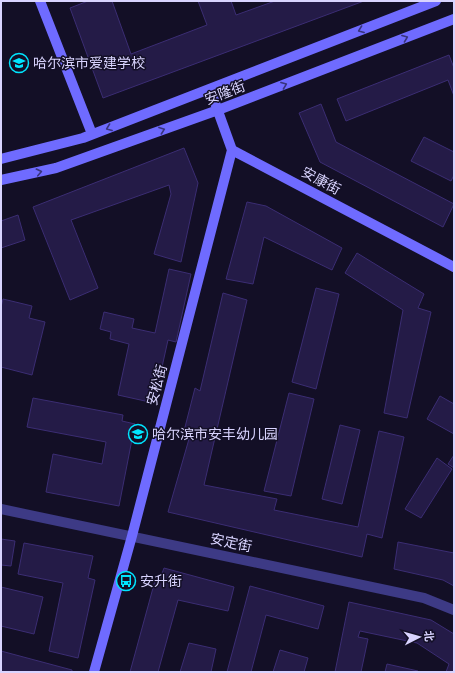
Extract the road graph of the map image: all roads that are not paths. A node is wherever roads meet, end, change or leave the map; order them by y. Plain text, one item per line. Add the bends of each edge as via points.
1 (40, 1) edge
2 (436, 1) edge
3 (454, 19) edge
4 (210, 89) junction
5 (218, 110) junction
6 (92, 134) junction
7 (232, 150) junction
8 (1, 159) edge
9 (1, 180) edge
10 (454, 267) edge
11 (1, 510) edge
12 (132, 536) junction
13 (454, 610) edge
14 (94, 672) edge

1 - 6 street
2 -> 4 street, 安隆街
5 -> 3 street, 安隆街
4 - 5 street
4 -> 6 street, 安隆街
5 - 7 street
9 -> 5 street, 安隆街 via 56,168
6 - 8 street, 安隆街
7 - 10 street, 安康街
7 - 12 street, 安松街
11 - 12 street, 安定街
12 - 13 street, 安定街 via 424,598
12 - 14 street, 安松街

